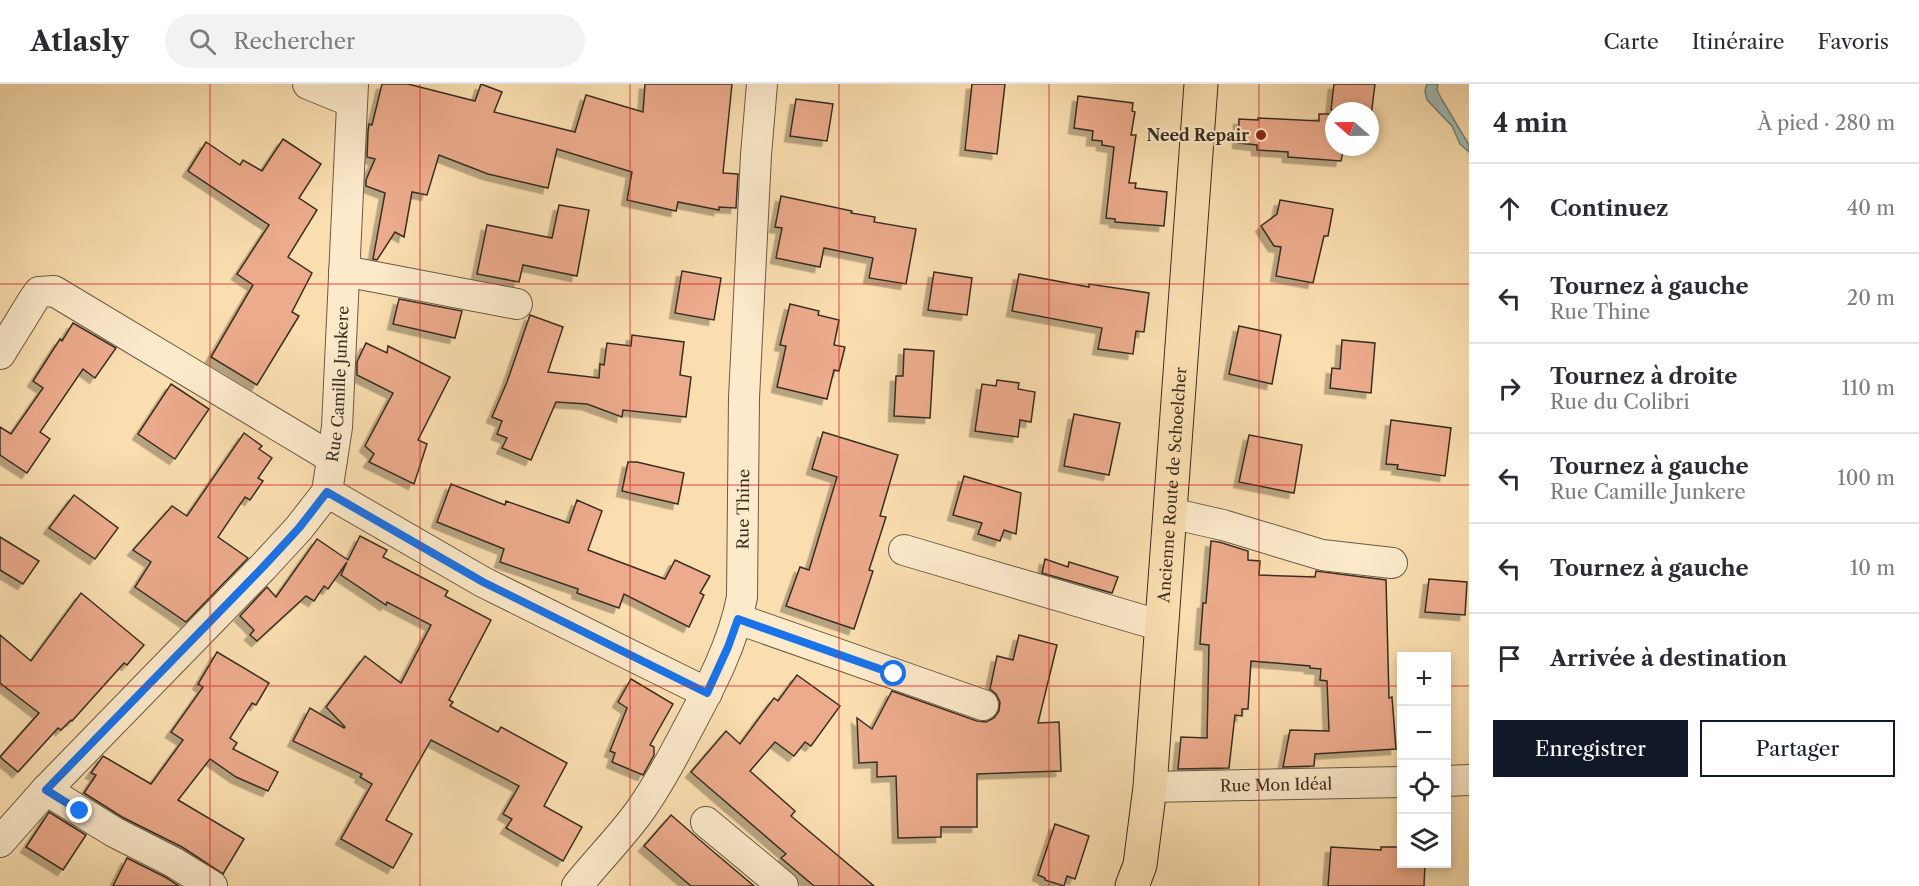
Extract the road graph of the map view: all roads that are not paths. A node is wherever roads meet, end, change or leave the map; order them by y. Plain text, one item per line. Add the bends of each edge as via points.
1 (308, 84) edge
2 (762, 84) edge
3 (1201, 84) edge
4 (352, 93) edge
5 (344, 271) junction
6 (516, 304) dead end
7 (0, 354) edge
8 (332, 458) junction
9 (327, 492) junction
10 (1170, 513) junction
11 (904, 550) dead end
12 (1392, 562) dead end
13 (738, 619) junction
14 (1162, 626) junction
15 (707, 693) junction
16 (983, 705) dead end
17 (1469, 780) edge
18 (1451, 781) edge
19 (1397, 782) edge
20 (1150, 787) junction
21 (46, 790) junction
22 (706, 822) dead end
23 (0, 842) edge
24 (212, 886) edge
25 (577, 886) edge
26 (783, 886) edge
27 (1132, 886) edge

1 - 4 street
2 - 13 street, Rue Thine via 744,398 742,585
3 - 10 main road, Ancienne Route de Schoelcher
4 - 5 street, Rue Camille Junkere
5 - 6 street
5 - 8 street, Rue Camille Junkere via 337,427
7 - 8 street via 39,292 54,291
8 - 9 street, Rue Camille Junkere
9 - 15 street via 483,582
9 - 21 street, Rue Camille Junkere via 263,567
10 - 12 street via 1322,555
10 - 14 main road, Ancienne Route de Schoelcher
11 - 14 street
13 - 15 street, Rue Thine
13 - 16 street
14 - 20 main road, Ancienne Route de Schoelcher
15 - 25 street, Rue Thine via 639,812
17 - 18 street
19 - 20 street, Rue Mon Idéal
20 - 27 main road, Ancienne Route de Schoelcher via 1140,865
21 - 23 street, Rue Camille Junkere
21 - 24 street
22 - 26 street

